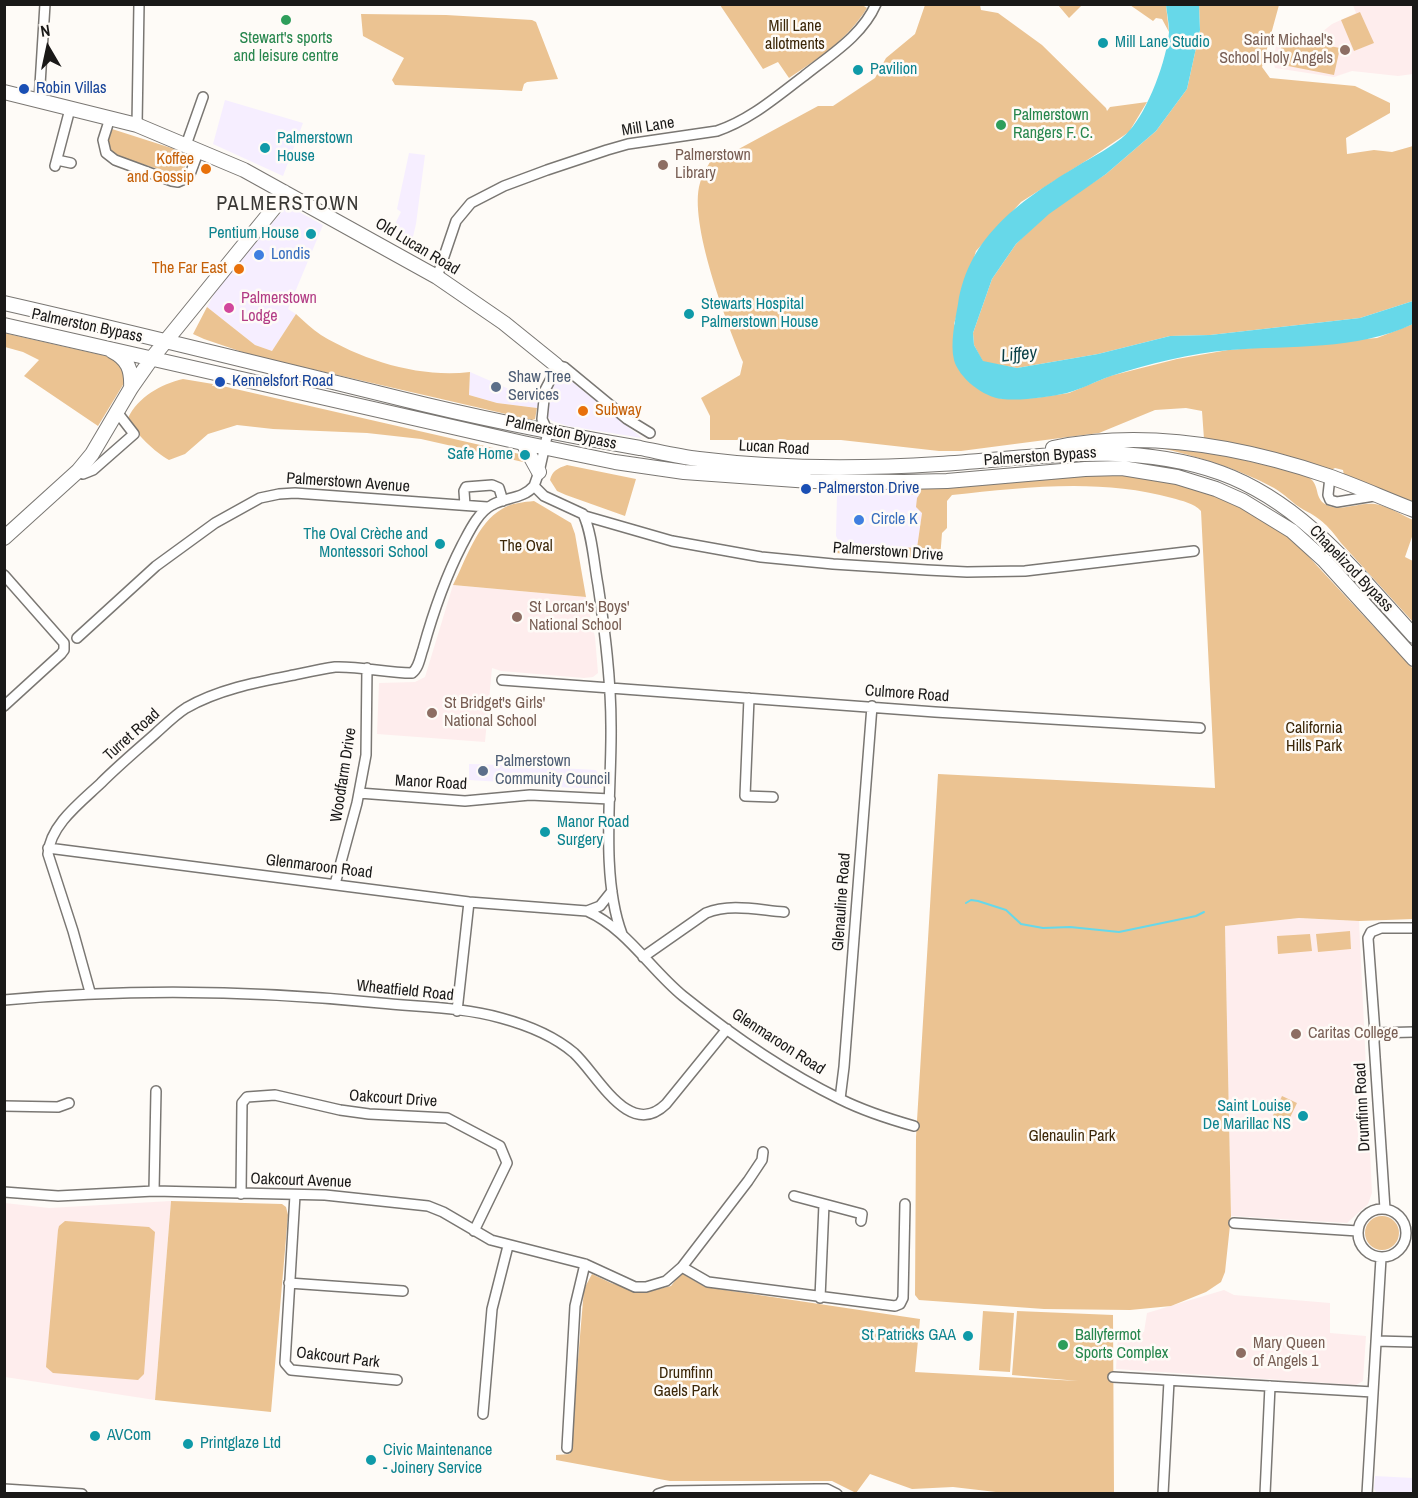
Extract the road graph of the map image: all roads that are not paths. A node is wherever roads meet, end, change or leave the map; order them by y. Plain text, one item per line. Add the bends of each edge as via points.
1 (45, 4) edge
2 (139, 4) edge
3 (876, 4) edge
4 (4, 93) edge
5 (203, 97) dead end
6 (39, 101) junction
7 (70, 109) junction
8 (110, 118) junction
9 (137, 125) junction
10 (193, 147) junction
11 (70, 163) dead end
12 (284, 192) junction
13 (437, 277) junction
14 (4, 303) edge
15 (51, 314) junction
16 (180, 323) junction
17 (4, 325) edge
18 (138, 335) junction
19 (107, 348) junction
20 (193, 348) junction
21 (158, 350) junction
22 (181, 364) junction
23 (556, 365) junction
24 (134, 384) junction
25 (286, 388) junction
26 (431, 406) junction
27 (117, 412) junction
28 (548, 432) junction
29 (650, 433) dead end
30 (523, 443) junction
31 (608, 443) junction
32 (545, 448) junction
33 (1001, 458) junction
34 (615, 462) junction
35 (1122, 468) joint
36 (78, 471) junction
37 (539, 472) junction
38 (1330, 477) junction
39 (534, 486) junction
40 (1376, 495) junction
41 (503, 501) junction
42 (465, 505) junction
43 (487, 507) junction
44 (1413, 510) edge
45 (585, 516) junction
46 (4, 538) edge
47 (1194, 552) dead end
48 (4, 575) edge
49 (1413, 636) edge
50 (77, 638) dead end
51 (1413, 659) edge
52 (367, 668) junction
53 (502, 680) dead end
54 (611, 689) junction
55 (749, 698) junction
56 (4, 706) edge
57 (872, 706) junction
58 (1200, 728) dead end
59 (359, 793) junction
60 (773, 797) dead end
61 (610, 799) junction
62 (48, 848) junction
63 (335, 884) junction
64 (612, 891) junction
65 (469, 902) junction
66 (587, 911) junction
67 (784, 912) dead end
68 (1413, 928) edge
69 (622, 934) junction
70 (642, 957) junction
71 (90, 992) junction
72 (4, 999) edge
73 (457, 1011) junction
74 (728, 1029) junction
75 (1413, 1032) edge
76 (1376, 1034) junction
77 (156, 1091) dead end
78 (840, 1099) junction
79 (69, 1103) dead end
80 (4, 1106) edge
81 (914, 1126) dead end
82 (763, 1152) dead end
83 (154, 1191) junction
84 (4, 1192) edge
85 (241, 1194) junction
86 (295, 1195) junction
87 (794, 1196) dead end
88 (824, 1204) junction
89 (905, 1204) dead end
90 (1385, 1209) junction
91 (861, 1221) dead end
92 (1234, 1223) dead end
93 (474, 1231) junction
94 (1358, 1231) junction
95 (1410, 1236) edge
96 (508, 1246) junction
97 (1381, 1258) junction
98 (585, 1264) junction
99 (682, 1267) junction
100 (289, 1282) junction
101 (403, 1291) dead end
102 (820, 1298) junction
103 (1376, 1341) junction
104 (1413, 1342) edge
105 (1113, 1377) dead end
106 (397, 1380) dead end
107 (1169, 1380) junction
108 (1270, 1386) junction
109 (1373, 1392) junction
110 (483, 1414) dead end
111 (567, 1448) dead end
112 (4, 1489) edge
113 (658, 1493) edge
114 (82, 1494) edge
115 (837, 1494) edge
116 (1162, 1494) edge
117 (1265, 1494) edge
118 (1367, 1494) edge

1 - 6 street
2 - 9 street
3 - 13 street, Mill Lane via 850,40 760,109 729,127 597,153 504,186 471,203 456,221
4 - 6 main road, Old Lucan Road
5 - 10 street
6 - 7 main road, Old Lucan Road
7 - 8 main road, Old Lucan Road
7 - 11 street via 56,163
8 - 9 main road, Old Lucan Road
8 - 10 street via 104,140 106,153 172,181 189,177
9 - 10 main road, Old Lucan Road
10 - 12 main road, Old Lucan Road
12 - 13 main road, Old Lucan Road
12 - 16 main road
13 - 23 main road, Old Lucan Road
14 - 15 main road, Palmerston Bypass
15 - 18 main road, Palmerston Bypass
15 - 21 main road
16 - 18 main road via 159,333
16 - 20 main road
16 - 21 main road
17 - 19 main road, Palmerston Bypass
18 - 21 main road, Palmerston Bypass
19 - 21 main road, Palmerston Bypass
19 - 24 main road via 127,362
20 - 21 main road, Palmerston Bypass
20 - 26 main road, Palmerston Bypass
21 - 22 main road, Palmerston Bypass
21 - 24 main road
21 - 25 main road via 262,377
22 - 24 main road via 158,369
22 - 25 main road, Palmerston Bypass
23 - 28 street via 544,395 542,420
23 - 29 street, Old Lucan Road via 564,367
24 - 27 main road
25 - 30 main road, Palmerston Bypass
26 - 28 main road, Palmerston Bypass
26 - 32 main road via 462,419 539,439
27 - 36 main road
27 - 36 street via 134,434 93,470 83,474
28 - 31 main road, Lucan Road
28 - 32 street
30 - 32 main road, Palmerston Bypass
30 - 37 main road
31 - 33 main road, Lucan Road via 700,459 803,466 888,466
31 - 34 main road via 603,452
32 - 34 main road, Palmerston Bypass
32 - 37 street
33 - 38 main road via 1080,443 1149,441 1229,449
33 - 49 main road, Chapelizod Bypass via 1125,453 1185,463 1249,485 1316,532
34 - 35 main road, Palmerston Bypass via 684,472 836,481 947,481
35 - 51 main road, Chapelizod Bypass via 1178,477 1225,493 1268,515 1324,560
36 - 46 main road
37 - 39 street
38 - 40 main road
38 - 40 street via 1330,500
39 - 41 street via 525,494
39 - 45 street via 544,496
40 - 44 main road
41 - 42 street via 499,488 492,485 466,487
41 - 43 street
42 - 43 street, Palmerstown Avenue
42 - 50 street, Palmerstown Avenue via 295,493 260,498 178,548
43 - 52 street, Turret Road via 448,572 416,668 412,673
45 - 47 street, Palmerstown Drive via 672,541 761,556 927,570 1025,571
45 - 54 street
48 - 56 street via 64,643 64,651
52 - 59 street, Woodfarm Drive via 366,746
52 - 62 street, Turret Road via 334,668 264,681 231,689 185,709 72,812 55,832
53 - 54 street, Culmore Road
54 - 55 street, Culmore Road
54 - 61 street
55 - 57 street, Culmore Road
55 - 60 street via 746,796
57 - 58 street, Culmore Road
57 - 78 street, Glenauline Road
59 - 61 street, Manor Road via 465,801 530,795
59 - 63 street, Woodfarm Drive
61 - 64 street
62 - 63 street, Glenmaroon Road
62 - 71 street
63 - 65 street, Glenmaroon Road
64 - 66 street via 600,906
64 - 69 street
65 - 66 street, Glenmaroon Road
65 - 73 street
66 - 69 street, Glenmaroon Road
67 - 70 street via 717,909
68 - 76 street, Drumfinn Road via 1381,928 1368,938
69 - 70 street, Glenmaroon Road
70 - 74 street, Glenmaroon Road
71 - 72 street, Wheatfield Road
71 - 73 street, Wheatfield Road via 270,994
73 - 74 street, Wheatfield Road via 499,1017 552,1036 574,1053 622,1107 641,1116 658,1112
74 - 78 street, Glenmaroon Road
75 - 76 street
76 - 90 street, Drumfinn Road
77 - 83 street
78 - 81 street, Glenmaroon Road
79 - 80 street via 58,1107
82 - 99 street, Oakcourt Avenue via 762,1160
83 - 84 street, Oakcourt Avenue via 58,1196
83 - 85 street, Oakcourt Avenue
85 - 86 street, Oakcourt Avenue
85 - 93 street, Oakcourt Drive via 242,1103 247,1097 275,1095 369,1114 447,1118 501,1146 507,1164
86 - 93 street, Oakcourt Avenue via 428,1206
86 - 100 street, Oakcourt Park
87 - 88 street
88 - 91 street via 862,1214
88 - 102 street
89 - 102 street via 900,1304
90 - 94 street via 1370,1212
90 - 95 street via 1399,1215
92 - 94 street
93 - 96 street, Oakcourt Avenue
94 - 97 street via 1361,1246
95 - 97 street via 1395,1254
96 - 98 street, Oakcourt Avenue
96 - 110 street via 492,1309
97 - 103 street
98 - 99 street, Oakcourt Avenue via 635,1287 666,1281
98 - 111 street via 574,1306
99 - 102 street via 708,1282
100 - 101 street
100 - 106 street, Oakcourt Park via 285,1362 288,1368
103 - 104 street
103 - 109 street
105 - 107 street
107 - 108 street
107 - 116 street
108 - 109 street
108 - 117 street
109 - 118 street
112 - 114 street
113 - 115 street via 827,1489

